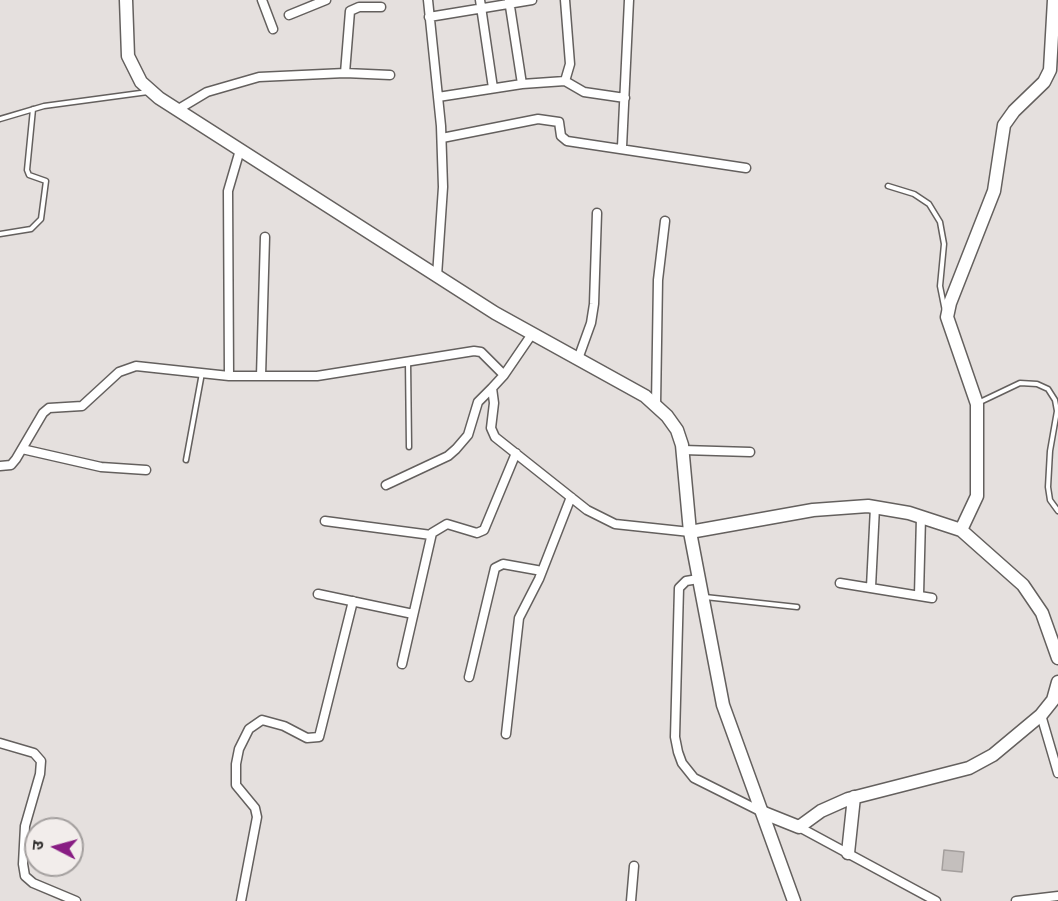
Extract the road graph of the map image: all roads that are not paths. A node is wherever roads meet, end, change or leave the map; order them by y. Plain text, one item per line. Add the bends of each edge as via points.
1 (126, 0) edge
2 (262, 0) edge
3 (326, 0) edge
4 (428, 0) edge
5 (532, 0) edge
6 (565, 0) edge
7 (629, 0) edge
8 (1054, 0) edge
9 (509, 2) edge
10 (352, 4) edge
11 (481, 4) edge
12 (381, 7) dead end
13 (289, 15) dead end
14 (429, 17) junction
15 (273, 29) dead end
16 (345, 73) junction
17 (390, 75) dead end
18 (565, 81) junction
19 (522, 84) junction
20 (493, 88) junction
21 (152, 92) junction
22 (438, 97) junction
23 (625, 98) junction
24 (33, 109) junction
25 (177, 110) junction
26 (0, 119) edge
27 (442, 138) junction
28 (622, 147) junction
29 (240, 150) junction
30 (746, 168) dead end
31 (888, 186) dead end
32 (597, 213) dead end
33 (665, 221) dead end
34 (0, 234) edge
35 (265, 237) dead end
36 (437, 276) junction
37 (947, 317) junction
38 (532, 334) junction
39 (578, 359) junction
40 (408, 361) junction
41 (202, 372) junction
42 (504, 375) junction
43 (229, 376) junction
44 (261, 376) junction
45 (492, 388) junction
46 (977, 404) junction
47 (656, 405) junction
48 (409, 447) dead end
49 (22, 449) junction
50 (683, 450) junction
51 (750, 452) dead end
52 (516, 453) junction
53 (186, 460) dead end
54 (0, 466) edge
55 (146, 470) dead end
56 (386, 485) dead end
57 (571, 497) junction
58 (875, 507) junction
59 (1058, 511) edge
60 (921, 517) junction
61 (325, 521) dead end
62 (960, 530) junction
63 (690, 532) junction
64 (431, 535) junction
65 (542, 571) junction
66 (698, 579) junction
67 (840, 583) dead end
68 (871, 586) junction
69 (318, 594) dead end
70 (919, 596) junction
71 (701, 597) junction
72 (932, 598) dead end
73 (353, 601) junction
74 (797, 607) dead end
75 (413, 614) junction
76 (1058, 658) edge
77 (402, 664) dead end
78 (469, 677) dead end
79 (1058, 682) edge
80 (1041, 715) junction
81 (506, 734) dead end
82 (0, 743) edge
83 (1058, 773) edge
84 (854, 797) junction
85 (764, 813) junction
86 (799, 827) junction
87 (848, 853) junction
88 (634, 866) dead end
89 (1058, 897) edge
90 (76, 901) edge
91 (241, 901) edge
92 (631, 901) edge
93 (794, 901) edge
94 (936, 901) edge
95 (1016, 901) edge

1 - 21 street via 128,56 141,82
2 - 15 street
3 - 13 street
4 - 14 street
5 - 9 street
6 - 18 street via 570,64
7 - 23 street
8 - 37 street via 1050,70 1044,82 1004,125 994,191
9 - 11 street
9 - 19 street
10 - 12 street
10 - 16 street
11 - 14 street
11 - 20 street
14 - 22 street
16 - 17 street
16 - 25 street via 260,77 207,92
18 - 19 street
18 - 23 street via 584,92
19 - 20 street
20 - 22 street
21 - 24 lane
21 - 25 street
22 - 27 street
23 - 28 street
24 - 26 lane
24 - 34 lane via 27,170 29,175 46,181 41,219 31,229
25 - 29 street
27 - 28 street via 538,118 559,122 561,136 567,141
27 - 36 street
28 - 30 street
29 - 36 street
29 - 43 street via 228,191
31 - 37 lane via 914,194 929,204 940,222 944,244 941,299
32 - 39 street via 594,304
33 - 47 street via 658,280
35 - 44 street
36 - 38 street
37 - 46 street
38 - 39 street
38 - 42 street
39 - 47 street
40 - 42 street via 481,352
40 - 44 street via 317,376
40 - 48 lane
41 - 43 street
41 - 49 street via 136,366 119,372 82,406 49,408
41 - 53 lane
42 - 45 street
43 - 44 street
45 - 52 street via 492,433
45 - 56 street via 478,402 468,435 456,449
46 - 59 lane via 1020,383 1048,389 1057,411 1048,488
46 - 62 street via 976,496
47 - 50 street via 677,430
49 - 54 street via 10,465
49 - 55 street via 101,467
50 - 51 street
50 - 63 street
52 - 57 street
52 - 64 street via 484,530 477,533 447,524
57 - 63 street via 615,524
57 - 65 street
58 - 60 street
58 - 63 street via 813,510
58 - 68 street
60 - 62 street
60 - 70 street
61 - 64 street
62 - 76 street via 1023,585 1042,613
63 - 66 street
64 - 75 street
65 - 78 street via 502,564 495,568
65 - 81 street via 519,618
66 - 71 street
66 - 85 street via 686,581 679,588 675,737 678,752 694,778
67 - 68 street
68 - 70 street
69 - 73 street
70 - 72 street
71 - 74 lane
71 - 85 street via 723,705
73 - 75 street
73 - 91 street via 319,736 307,738 262,720 249,729 239,749 236,785 255,808 257,817
75 - 77 street
79 - 80 street via 1053,700
80 - 83 street
80 - 84 street via 993,755 969,768
82 - 90 street via 34,753 41,761 25,826 25,876
84 - 86 street via 821,811
84 - 87 street
85 - 86 street
85 - 93 street
86 - 87 street
87 - 94 street
88 - 92 street
89 - 95 street

